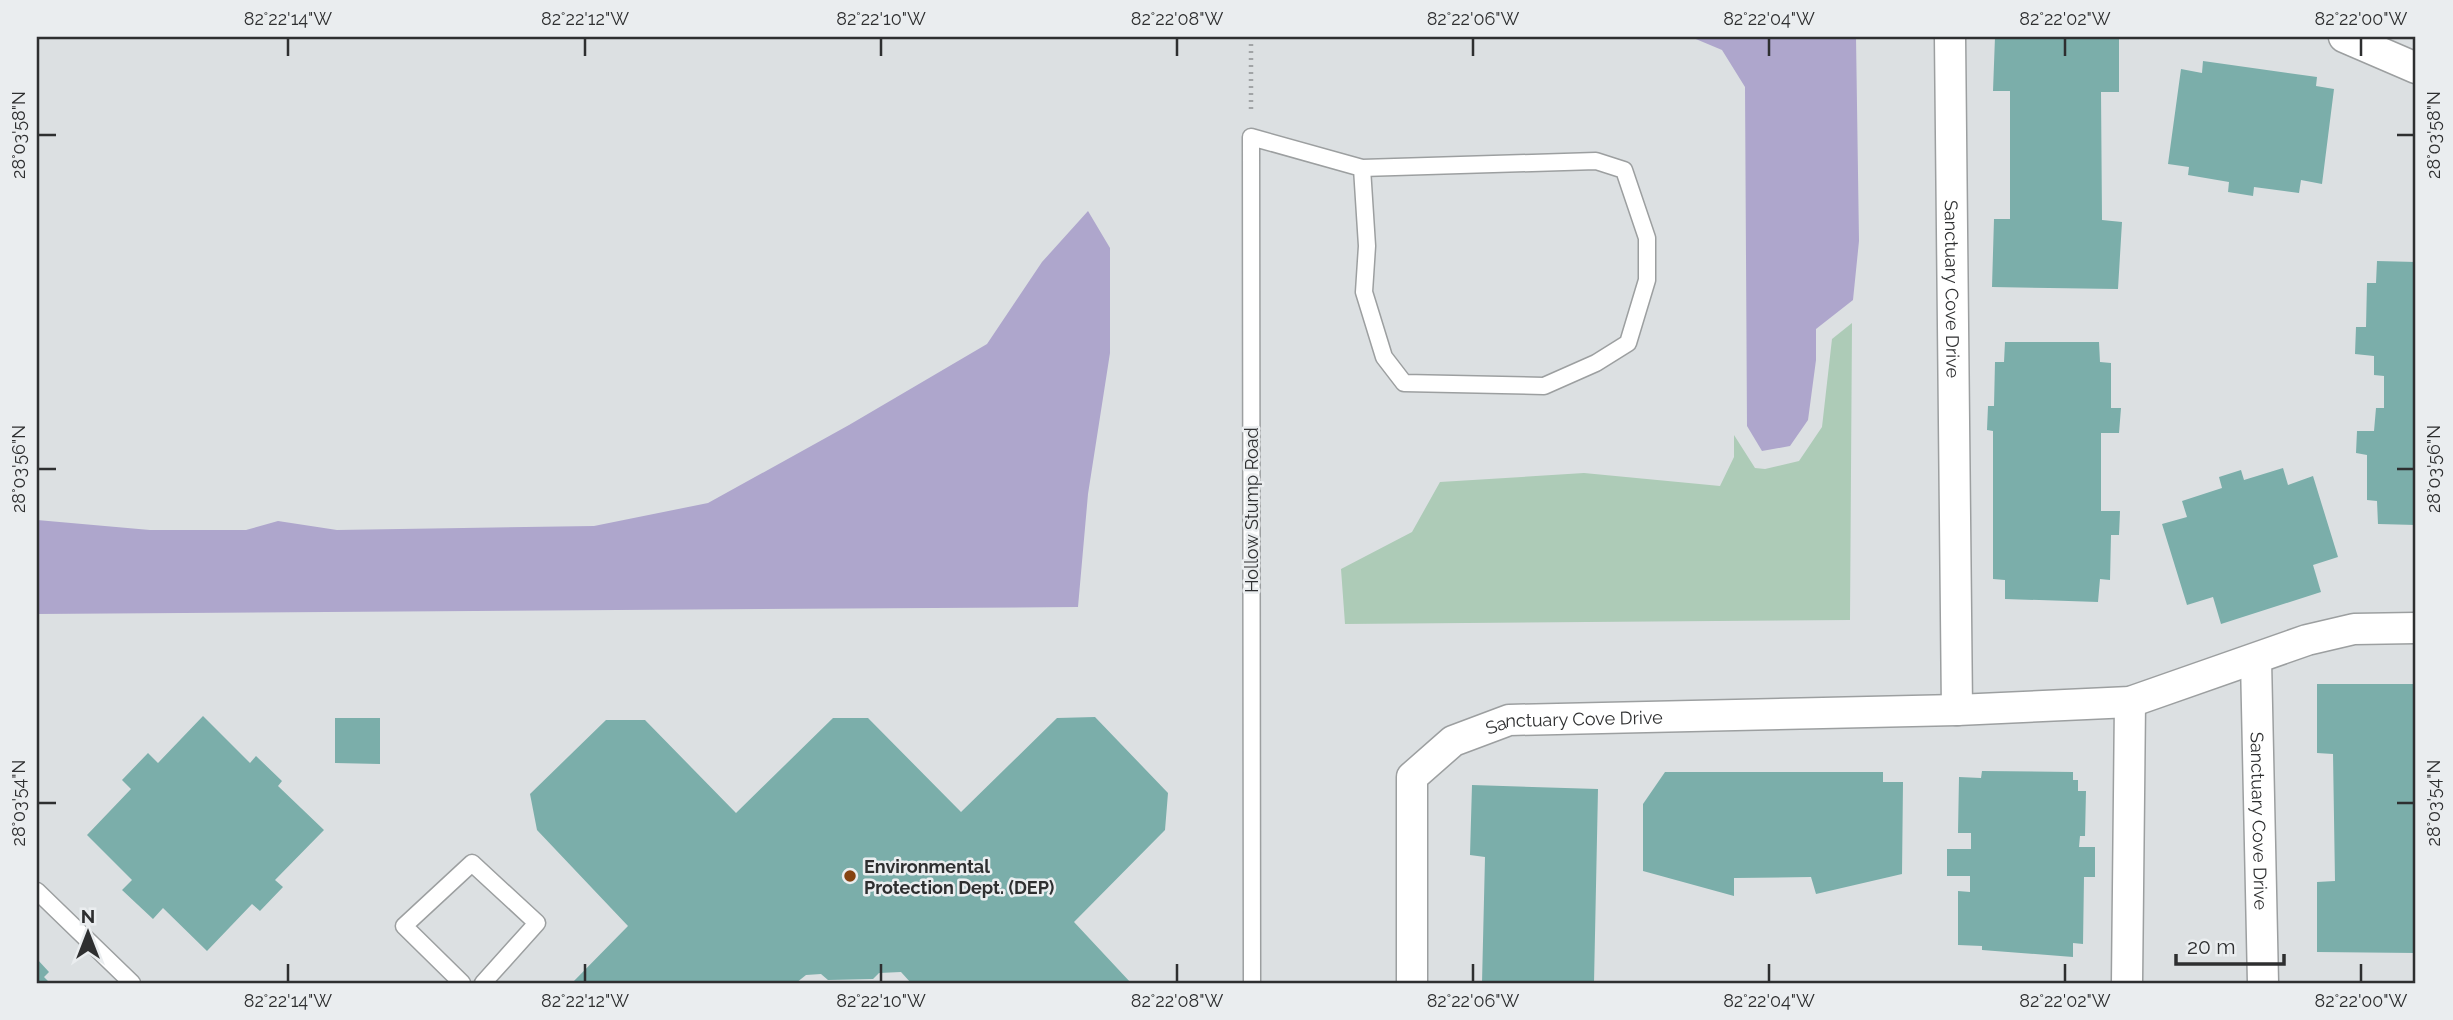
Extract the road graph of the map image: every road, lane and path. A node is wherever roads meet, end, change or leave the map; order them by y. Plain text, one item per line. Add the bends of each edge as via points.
1 (1251, 37) edge
2 (1951, 37) edge
3 (2344, 37) edge
4 (2416, 68) edge
5 (1251, 137) junction
6 (1362, 168) junction
7 (2416, 628) edge
8 (2256, 660) junction
9 (2130, 702) junction
10 (1957, 710) junction
11 (37, 891) edge
12 (132, 983) edge
13 (462, 983) edge
14 (483, 983) edge
15 (1252, 983) edge
16 (1412, 983) edge
17 (2127, 983) edge
18 (2263, 983) edge

1 - 5 path
2 - 10 street, Sanctuary Cove Drive
3 - 4 street
5 - 6 lane
5 - 15 lane, Hollow Stump Road
6 - 6 lane via 1596,161 1624,170 1647,238 1647,280 1628,343 1544,386 1404,383 1384,357 1364,292 1367,246
7 - 8 street, Sanctuary Cove Drive via 2354,629 2307,640
8 - 9 street, Sanctuary Cove Drive
8 - 18 street, Sanctuary Cove Drive
9 - 10 street, Sanctuary Cove Drive
9 - 17 street
10 - 16 street, Sanctuary Cove Drive via 1509,720 1453,741 1412,777
11 - 12 lane
13 - 14 lane via 404,926 471,863 537,923

